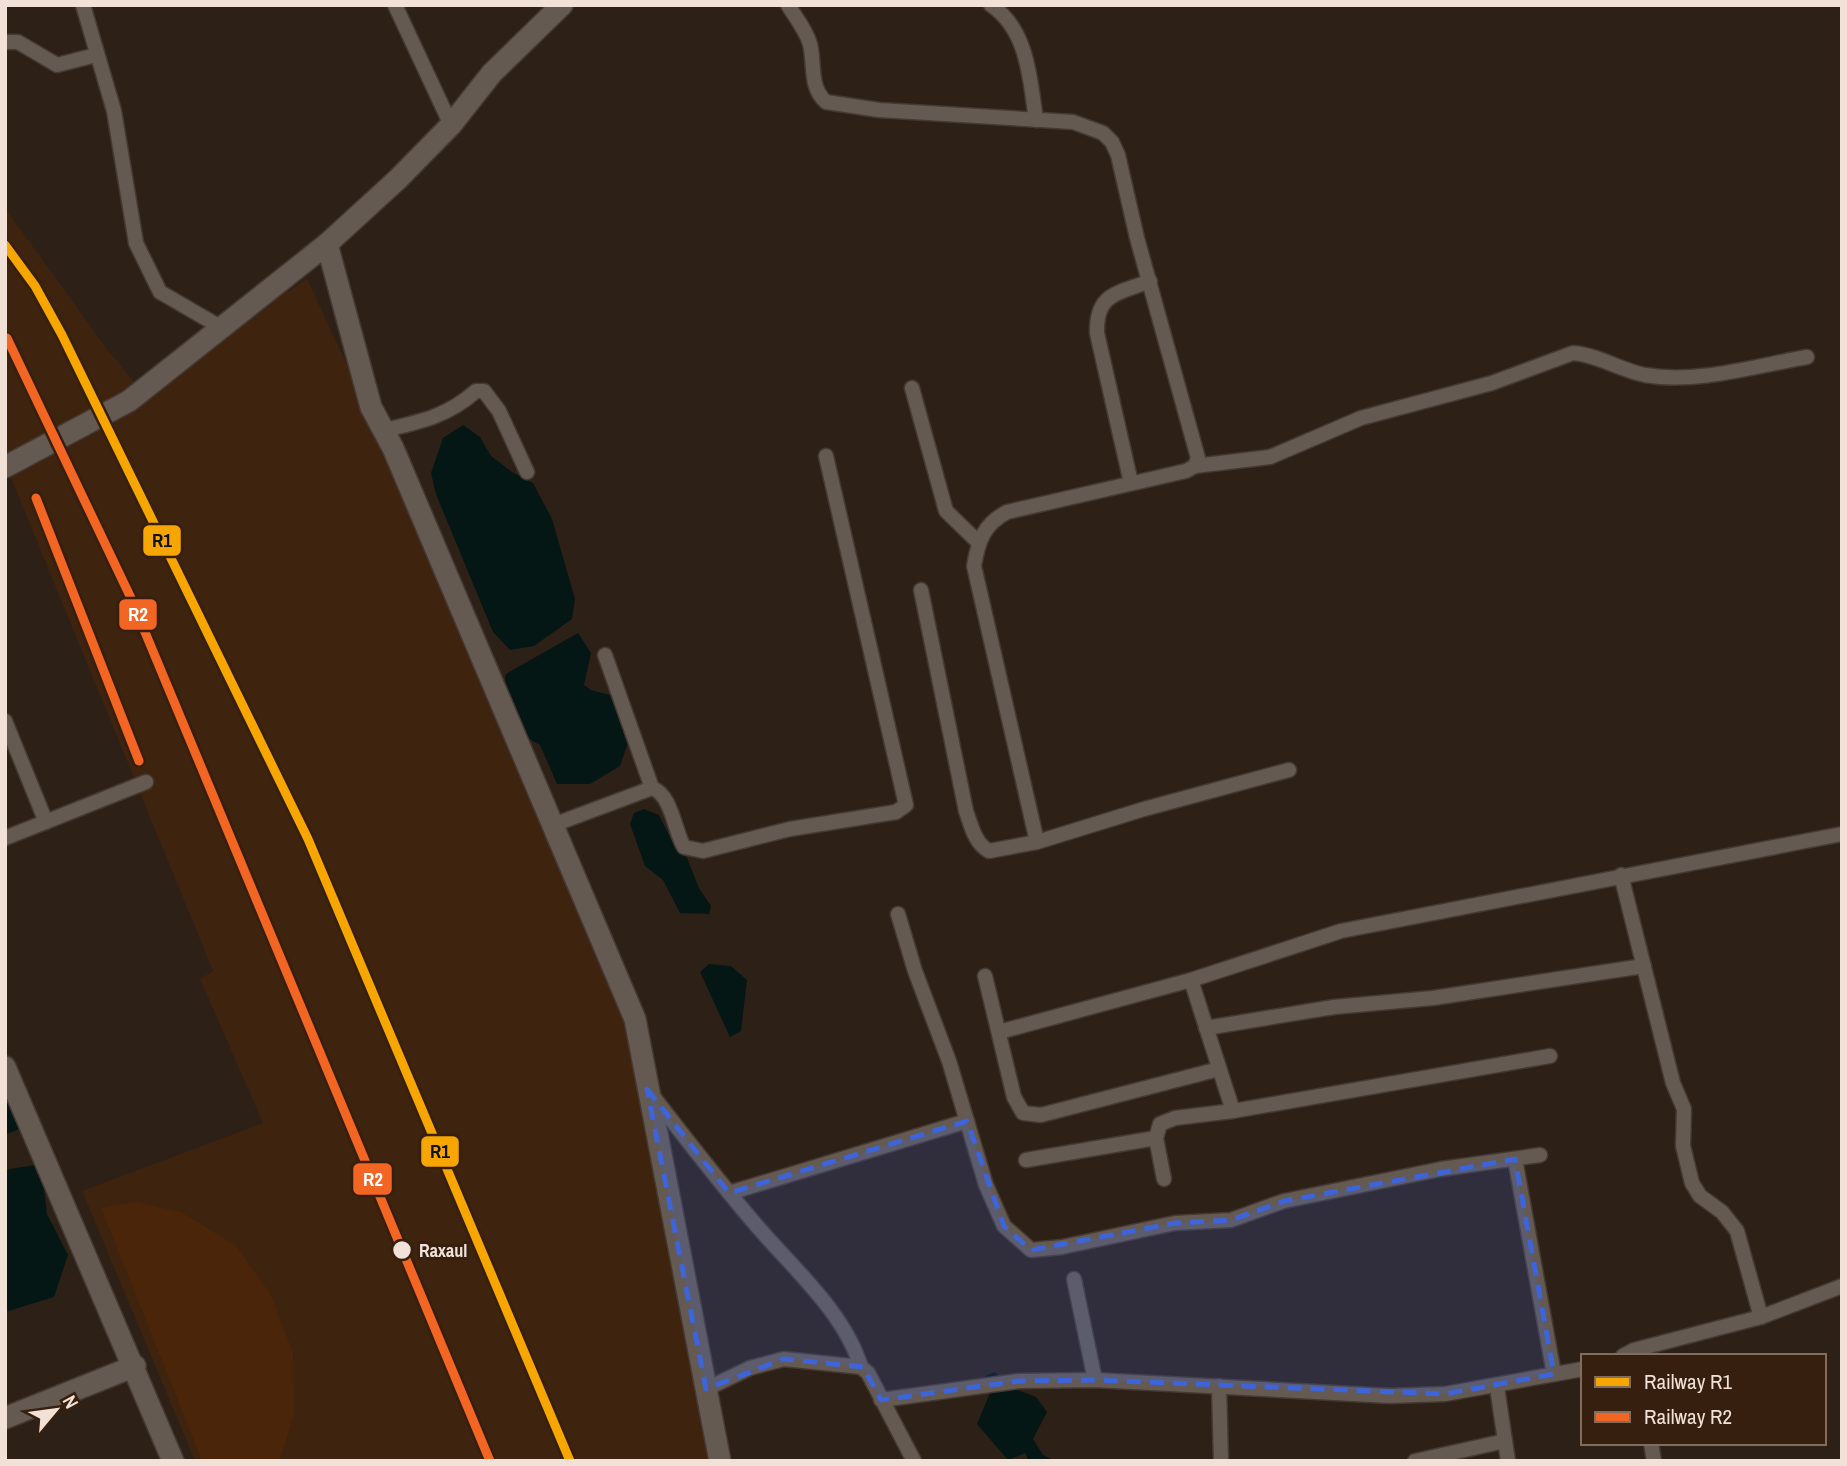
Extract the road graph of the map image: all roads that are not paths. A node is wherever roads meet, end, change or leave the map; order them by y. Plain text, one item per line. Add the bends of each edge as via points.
1 (83, 5) edge
2 (395, 5) edge
3 (562, 5) edge
4 (788, 5) edge
5 (991, 5) edge
6 (5, 42) edge
7 (96, 55) junction
8 (1036, 120) junction
9 (451, 125) junction
10 (327, 244) junction
11 (1150, 281) junction
12 (222, 328) junction
13 (1807, 357) dead end
14 (912, 388) dead end
15 (384, 430) junction
16 (826, 456) dead end
17 (1195, 466) junction
18 (5, 467) edge
19 (527, 472) dead end
20 (1131, 482) junction
21 (978, 542) junction
22 (921, 590) dead end
23 (605, 655) dead end
24 (5, 721) edge
25 (1289, 770) dead end
26 (146, 782) dead end
27 (652, 788) junction
28 (46, 822) junction
29 (553, 825) junction
30 (1842, 834) edge
31 (5, 838) edge
32 (1037, 842) junction
33 (1621, 875) junction
34 (898, 914) dead end
35 (1644, 966) junction
36 (985, 976) dead end
37 (1191, 981) junction
38 (1206, 1028) junction
39 (999, 1032) junction
40 (1550, 1056) dead end
41 (5, 1067) edge
42 (1219, 1069) junction
43 (647, 1089) junction
44 (1233, 1111) junction
45 (967, 1121) junction
46 (1156, 1138) junction
47 (1540, 1155) dead end
48 (1516, 1158) junction
49 (1026, 1160) dead end
50 (1164, 1179) dead end
51 (729, 1193) junction
52 (1074, 1279) dead end
53 (1842, 1286) edge
54 (1761, 1317) junction
55 (1631, 1354) edge
56 (135, 1366) junction
57 (862, 1367) junction
58 (1581, 1369) edge
59 (1555, 1374) junction
60 (1094, 1380) junction
61 (1219, 1386) junction
62 (1497, 1387) junction
63 (706, 1389) junction
64 (881, 1400) junction
65 (5, 1418) edge
66 (1505, 1441) junction
67 (1221, 1460) edge
68 (173, 1461) edge
69 (720, 1461) edge
70 (914, 1461) edge
71 (1415, 1461) edge
72 (1508, 1461) edge

1 - 7 street
2 - 9 street
3 - 9 street via 492,73
4 - 8 street via 810,44 817,92 825,102
5 - 8 street via 1008,20 1022,45
6 - 7 street via 18,43 57,65
7 - 12 street via 114,111 136,243 152,278 160,292
8 - 11 street via 1090,126 1112,142
9 - 10 street
10 - 12 street
10 - 15 street via 372,407
11 - 17 street via 1198,458
11 - 20 street via 1109,297 1100,304 1097,315 1097,333
12 - 18 street via 130,401
13 - 17 street via 1664,377 1573,353 1492,383 1361,418 1270,457
14 - 21 street via 946,511
15 - 19 street via 433,419 459,407 476,391 484,391 499,411
15 - 29 street
16 - 27 street via 905,805 896,812 692,850 684,847 676,834 666,800
17 - 20 street
20 - 21 street via 1007,512 988,525
21 - 32 street via 974,566
22 - 32 street via 974,834 989,851
23 - 27 street
24 - 28 street
25 - 32 street
26 - 28 street
27 - 29 street
28 - 31 street
29 - 43 street via 635,1019
30 - 33 street
33 - 35 street
33 - 37 street via 1341,931
34 - 45 street
35 - 38 street
35 - 54 street via 1673,1083 1684,1109 1685,1162 1700,1196 1737,1231
36 - 39 street
37 - 38 street
37 - 39 street
38 - 42 street
39 - 42 street via 1014,1097 1023,1113 1041,1115
40 - 44 street
41 - 56 street
42 - 44 street
43 - 51 street
43 - 63 street
44 - 46 street via 1175,1118 1160,1124
45 - 48 street via 1004,1226 1031,1250 1175,1223 1231,1220 1284,1201
45 - 51 street
46 - 49 street
46 - 50 street
47 - 48 street
48 - 59 street
51 - 57 street via 832,1312
52 - 60 street
53 - 54 street
54 - 55 street
56 - 65 street
56 - 68 street
57 - 63 street via 785,1359 750,1368
57 - 64 street
58 - 59 street
59 - 62 street
60 - 61 street
60 - 64 street via 1019,1381
61 - 62 street via 1390,1396
61 - 67 street
62 - 66 street
63 - 69 street
64 - 70 street
66 - 71 street
66 - 72 street

